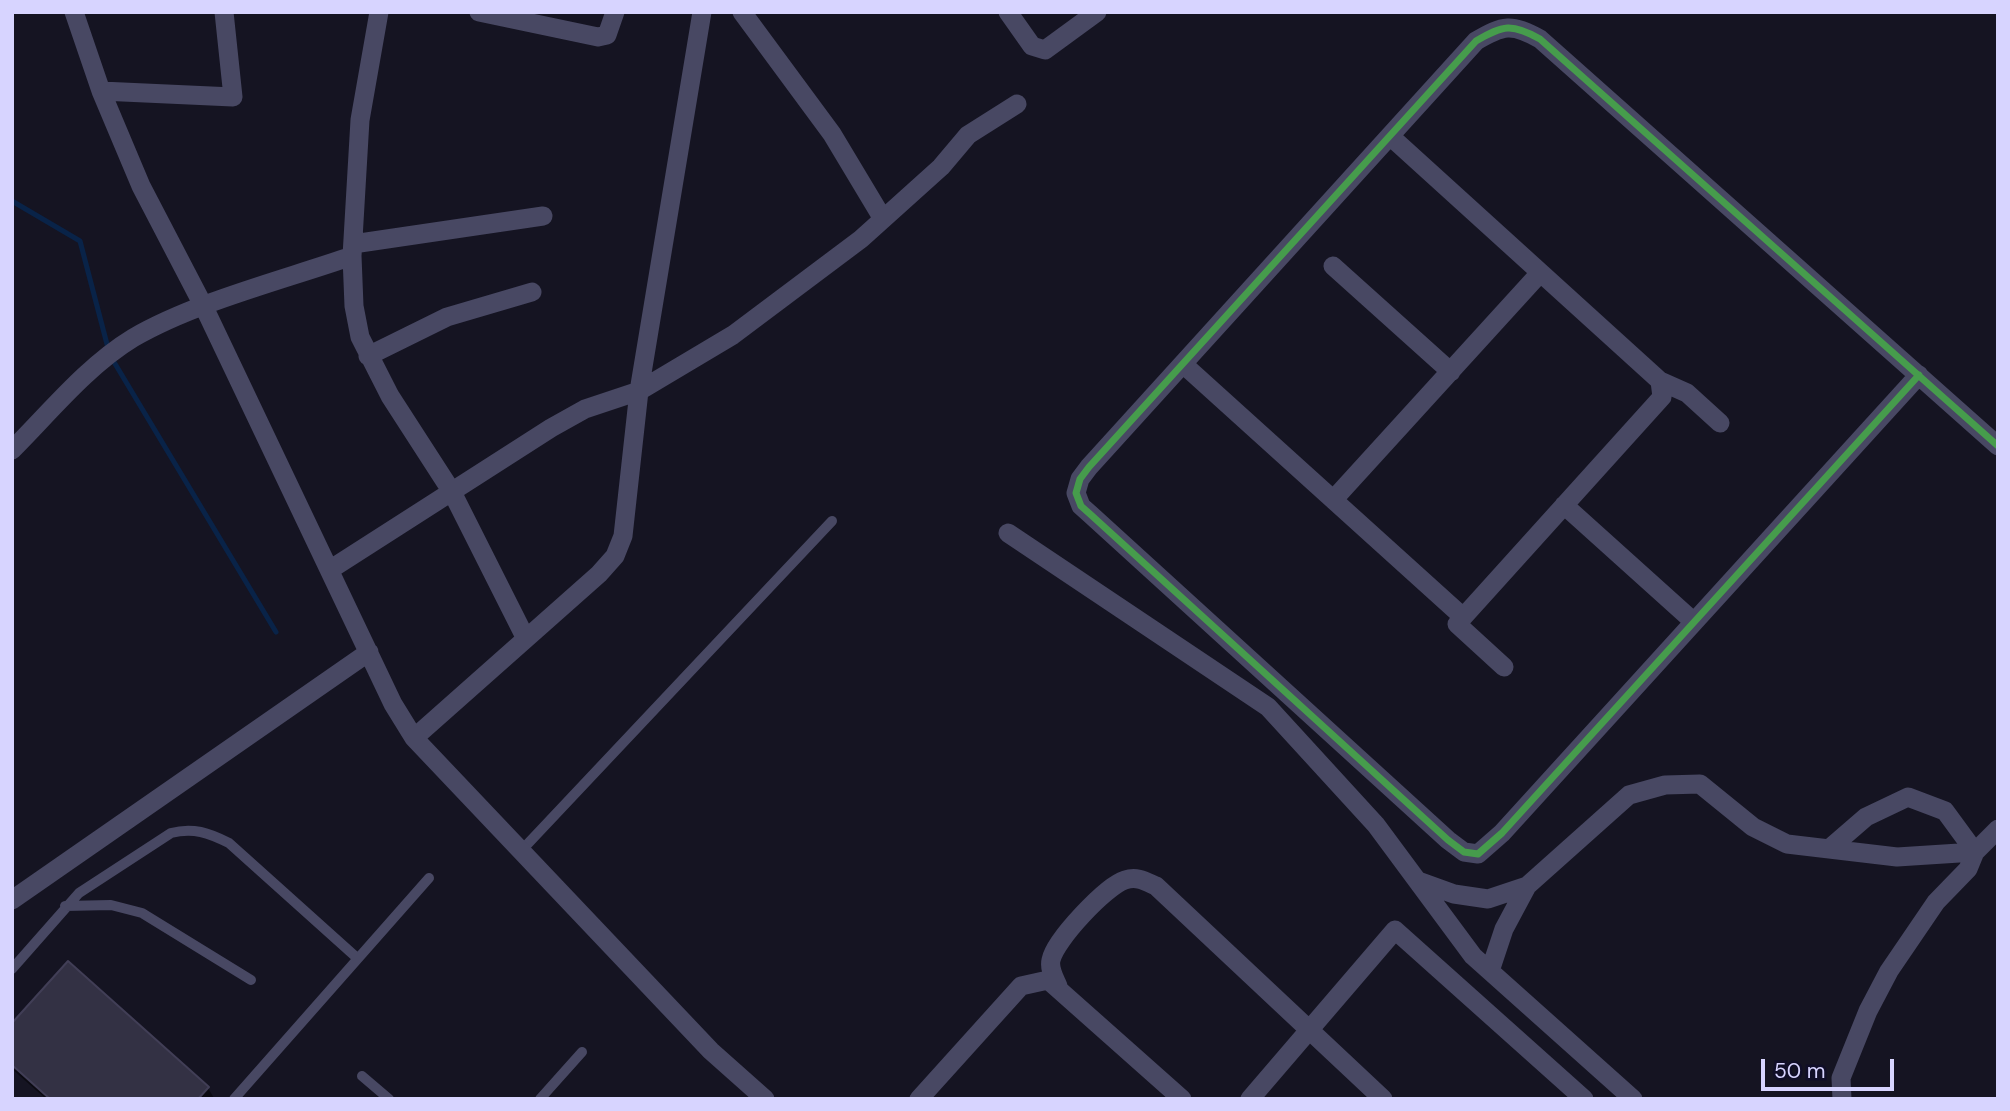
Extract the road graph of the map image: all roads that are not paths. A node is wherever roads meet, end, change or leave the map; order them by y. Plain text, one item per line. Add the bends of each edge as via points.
1 (74, 12) edge
2 (223, 12) edge
3 (379, 12) edge
4 (479, 12) edge
5 (615, 12) edge
6 (702, 12) edge
7 (742, 12) edge
8 (1008, 12) edge
9 (1097, 12) edge
10 (101, 91) junction
11 (1017, 104) dead end
12 (1390, 136) junction
13 (543, 216) dead end
14 (883, 219) junction
15 (352, 250) junction
16 (1333, 266) dead end
17 (1540, 274) junction
18 (532, 292) dead end
19 (204, 307) junction
20 (368, 356) junction
21 (1183, 364) junction
22 (1451, 372) junction
23 (1919, 375) junction
24 (1660, 381) junction
25 (639, 391) junction
26 (1720, 423) dead end
27 (1998, 446) edge
28 (12, 450) edge
29 (452, 492) junction
30 (1334, 499) junction
31 (1564, 505) junction
32 (832, 521) dead end
33 (1008, 533) dead end
34 (331, 569) junction
35 (1463, 617) junction
36 (1694, 622) junction
37 (525, 637) junction
38 (369, 652) junction
39 (1504, 667) dead end
40 (414, 738) junction
41 (1998, 829) edge
42 (1829, 849) junction
43 (520, 852) junction
44 (1975, 852) junction
45 (429, 878) dead end
46 (1418, 881) junction
47 (1527, 886) junction
48 (12, 901) edge
49 (65, 906) junction
50 (356, 957) junction
51 (12, 969) edge
52 (1490, 971) junction
53 (251, 980) dead end
54 (1058, 986) junction
55 (1308, 1031) junction
56 (582, 1052) dead end
57 (362, 1076) dead end
58 (234, 1099) edge
59 (388, 1099) edge
60 (540, 1099) edge
61 (765, 1099) edge
62 (919, 1099) edge
63 (1182, 1099) edge
64 (1250, 1099) edge
65 (1383, 1099) edge
66 (1584, 1099) edge
67 (1633, 1099) edge
68 (1842, 1099) edge

1 - 10 street
2 - 10 street via 233,97
3 - 15 street via 360,120
4 - 5 street via 598,37 607,35
6 - 25 street
7 - 14 street via 832,134
8 - 9 street via 1032,46 1045,50
10 - 19 street via 141,186
11 - 14 street via 968,135 941,167
12 - 17 street
12 - 21 street
12 - 23 street via 1476,41 1499,28 1521,28 1540,39
13 - 15 street
14 - 25 street via 733,335
15 - 19 street
15 - 20 street via 354,306
16 - 22 street
17 - 22 street
17 - 24 street
18 - 20 street via 447,317
19 - 28 street via 116,349
19 - 34 street
20 - 29 street
21 - 30 street
21 - 36 street via 1080,479 1076,493 1081,506 1464,852 1478,854 1490,845
22 - 30 street
23 - 27 street
23 - 36 street
24 - 26 street via 1687,394
24 - 31 street via 1662,397
25 - 29 street via 574,415
25 - 37 street via 623,536 615,556
29 - 34 street
29 - 37 street
30 - 35 street
31 - 35 street
31 - 36 street
32 - 43 lane
33 - 46 street via 1268,706 1376,825
34 - 38 street
35 - 39 street via 1457,624
37 - 40 street
38 - 40 street
38 - 48 street
40 - 43 street
41 - 44 street
42 - 44 street via 1898,857
42 - 44 street via 1866,817 1908,797 1945,811
42 - 47 street via 1787,844 1753,827 1700,783 1665,785 1629,795
43 - 61 street via 711,1051
44 - 68 street via 1968,869 1936,902 1889,971 1868,1010 1841,1078
45 - 50 lane
46 - 47 street via 1454,894 1488,899
46 - 52 street via 1473,956
47 - 52 street via 1504,929
49 - 50 lane via 171,833 195,830 229,843
49 - 51 lane
49 - 53 lane via 111,905 142,913
50 - 58 lane
52 - 67 street
54 - 55 street via 1051,972 1056,947 1108,887 1140,878 1156,886
54 - 62 street via 1048,980 1021,986
54 - 63 street
55 - 64 street
55 - 65 street
55 - 66 street via 1395,930
56 - 60 lane
57 - 59 lane

